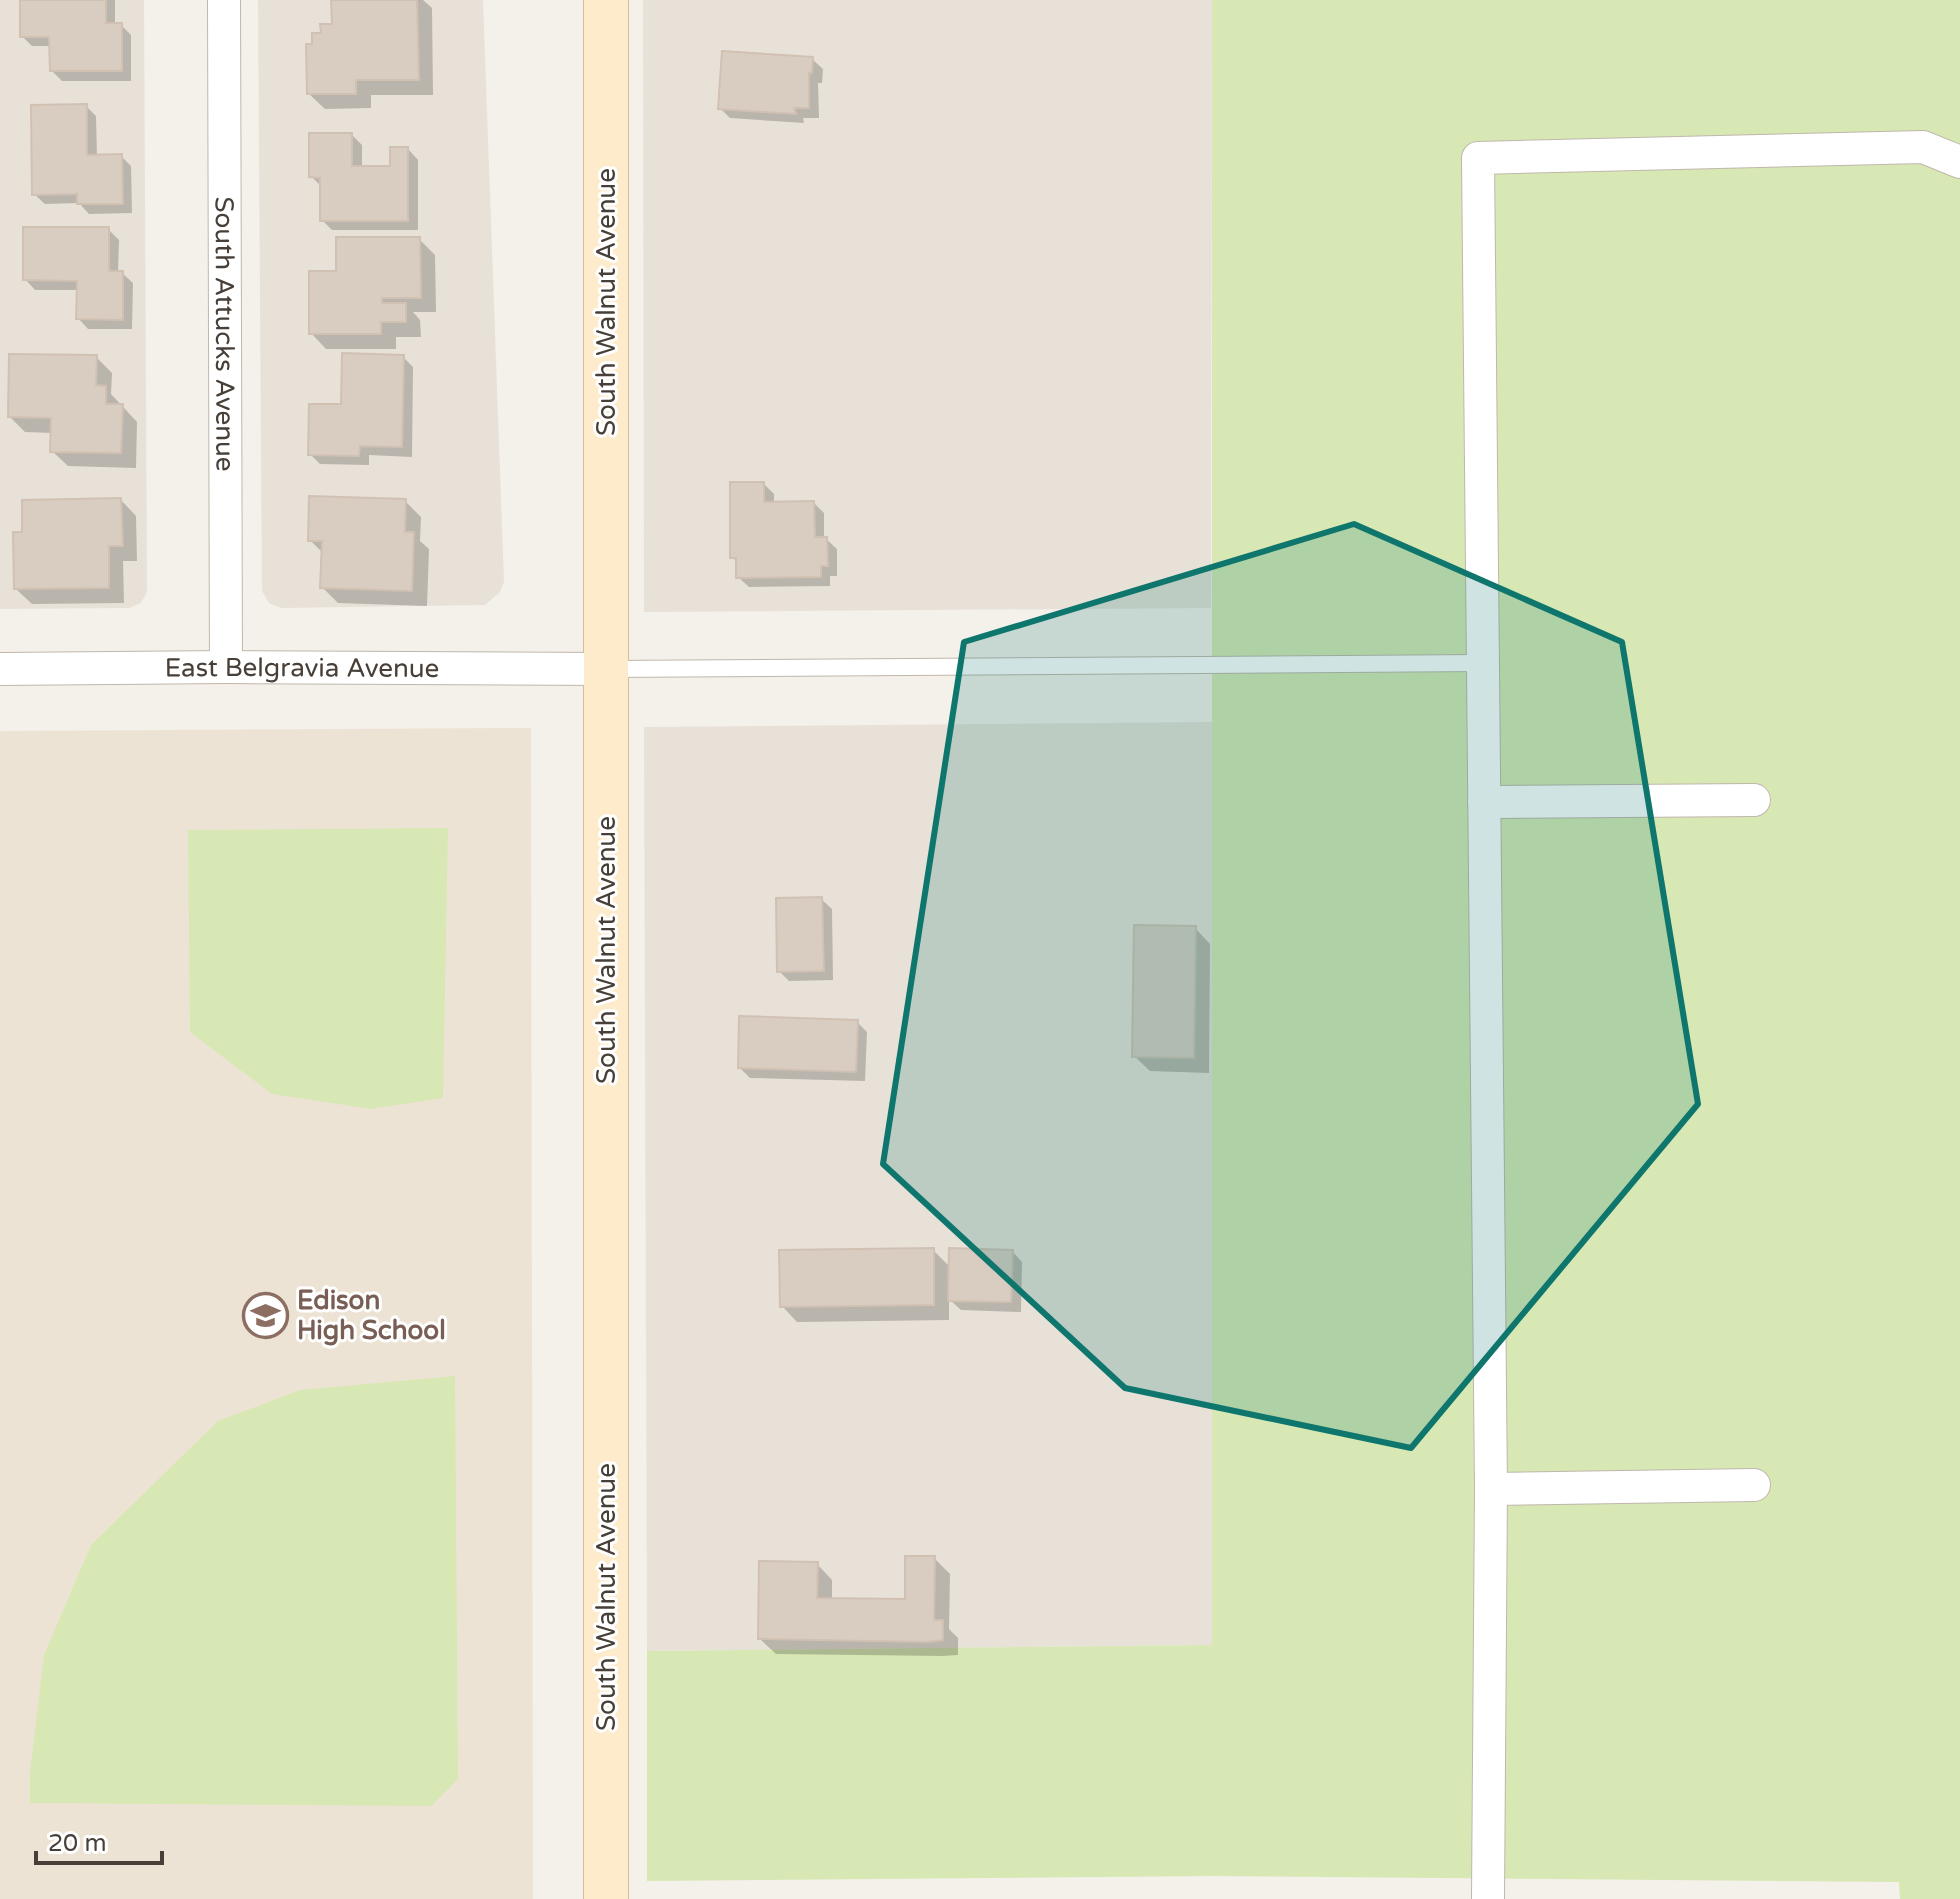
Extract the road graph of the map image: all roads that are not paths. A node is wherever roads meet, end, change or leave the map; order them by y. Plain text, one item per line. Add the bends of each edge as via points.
1 (224, 0) edge
2 (606, 0) edge
3 (1960, 162) edge
4 (1483, 663) junction
5 (226, 667) junction
6 (0, 669) edge
7 (606, 669) junction
8 (1754, 800) dead end
9 (1484, 802) junction
10 (1754, 1485) dead end
11 (1491, 1489) junction
12 (606, 1899) edge
13 (1488, 1899) edge

1 - 5 street, South Attucks Avenue
2 - 7 street, South Walnut Avenue
3 - 4 street via 1923,147 1478,158
4 - 7 lane
4 - 9 street
5 - 6 street, East Belgravia Avenue
5 - 7 street, East Belgravia Avenue
7 - 12 street, South Walnut Avenue
8 - 9 street
9 - 11 street
10 - 11 street
11 - 13 street

